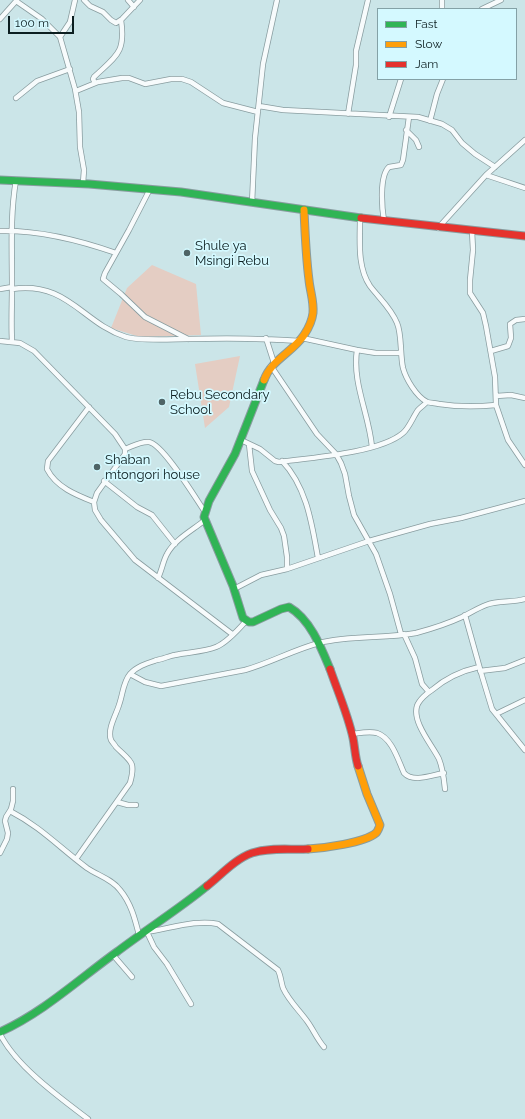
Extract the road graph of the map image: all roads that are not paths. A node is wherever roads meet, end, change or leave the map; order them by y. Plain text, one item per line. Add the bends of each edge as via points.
1 (17, 0) edge
2 (75, 0) edge
3 (84, 0) edge
4 (128, 0) edge
5 (140, 0) edge
6 (277, 0) edge
7 (368, 0) edge
8 (501, 0) edge
9 (134, 7) junction
10 (484, 8) edge
11 (0, 19) edge
12 (121, 20) junction
13 (60, 37) junction
14 (70, 69) junction
15 (401, 80) edge
16 (444, 80) edge
17 (95, 83) junction
18 (76, 91) junction
19 (16, 98) dead end
20 (259, 106) junction
21 (258, 112) junction
22 (348, 114) junction
23 (389, 117) junction
24 (409, 117) junction
25 (430, 121) junction
26 (406, 130) junction
27 (525, 140) edge
28 (419, 147) dead end
29 (495, 167) junction
30 (486, 175) junction
31 (0, 180) edge
32 (16, 180) junction
33 (83, 184) junction
34 (525, 188) edge
35 (150, 189) junction
36 (252, 202) junction
37 (304, 210) junction
38 (360, 218) junction
39 (384, 221) junction
40 (438, 228) junction
41 (0, 231) edge
42 (12, 231) junction
43 (472, 232) junction
44 (525, 236) edge
45 (116, 253) junction
46 (0, 288) edge
47 (12, 288) junction
48 (525, 319) edge
49 (266, 338) junction
50 (188, 339) junction
51 (301, 339) junction
52 (0, 341) edge
53 (12, 341) junction
54 (357, 350) junction
55 (491, 351) junction
56 (401, 353) junction
57 (273, 365) junction
58 (496, 396) junction
59 (525, 398) edge
60 (427, 402) junction
61 (496, 405) junction
62 (89, 407) junction
63 (241, 440) junction
64 (249, 444) junction
65 (372, 446) junction
66 (126, 449) junction
67 (336, 454) junction
68 (282, 461) junction
69 (525, 465) edge
70 (104, 481) junction
71 (525, 501) edge
72 (94, 502) junction
73 (205, 516) junction
74 (369, 541) junction
75 (175, 544) junction
76 (318, 558) junction
77 (286, 569) junction
78 (158, 578) junction
79 (234, 589) junction
80 (525, 599) edge
81 (465, 615) junction
82 (246, 621) junction
83 (232, 634) junction
84 (402, 634) junction
85 (318, 644) junction
86 (525, 660) edge
87 (480, 669) junction
88 (130, 674) junction
89 (429, 692) junction
90 (525, 700) edge
91 (496, 714) junction
92 (352, 734) junction
93 (525, 750) edge
94 (444, 773) junction
95 (13, 788) dead end
96 (445, 789) dead end
97 (117, 802) junction
98 (136, 805) dead end
99 (10, 811) junction
100 (0, 853) edge
101 (76, 859) junction
102 (143, 933) junction
103 (113, 955) junction
104 (132, 977) dead end
105 (191, 1004) dead end
106 (0, 1033) edge
107 (324, 1047) dead end
108 (88, 1119) edge

1 - 11 street
1 - 13 street
2 - 13 street via 70,22
3 - 12 street via 93,9 103,12 114,23
4 - 9 street
5 - 9 street
6 - 20 street via 262,64
7 - 22 street via 356,51
8 - 10 street
9 - 12 street
12 - 17 street via 123,37 119,54 94,77
13 - 14 street
14 - 18 street
14 - 19 street via 37,81
15 - 23 street
16 - 25 street
17 - 18 street
17 - 21 street via 122,78 145,84 182,79 191,82 223,104
18 - 33 street via 84,170
20 - 21 street
20 - 22 street
21 - 36 street
22 - 23 street
23 - 24 street
24 - 25 street
24 - 26 street
25 - 29 street via 452,130 466,146
26 - 28 street
26 - 39 street via 402,163 389,167 385,173 382,194
27 - 29 street
29 - 30 street
30 - 34 street
30 - 40 street
31 - 32 street
32 - 33 street
32 - 42 street
33 - 35 street
35 - 36 street
35 - 45 street
36 - 37 street
37 - 38 street
37 - 51 street via 313,314
38 - 39 street
38 - 56 street via 360,254 364,275 394,316 398,325
39 - 40 street
40 - 43 street
41 - 42 street
42 - 45 street via 52,235
42 - 47 street
43 - 44 street
43 - 55 street via 470,293 483,313
45 - 50 street via 103,279 144,317
46 - 47 street
47 - 50 street via 43,290 60,296 102,325 128,338
47 - 53 street
48 - 55 street via 510,324 511,338 508,346
49 - 50 street
49 - 51 street
49 - 57 street
51 - 54 street
51 - 57 street
52 - 53 street
53 - 62 street via 34,352
54 - 56 street
54 - 65 street via 358,386 371,432
55 - 58 street
56 - 60 street via 407,379 414,391
57 - 63 street via 265,376
57 - 67 street via 317,434
58 - 59 street via 511,395
58 - 61 street
60 - 61 street via 455,407
60 - 65 street via 418,410 404,433
61 - 69 street via 508,440
62 - 66 street
62 - 72 street via 48,461 46,469 66,488
63 - 64 street
63 - 73 street via 209,501
64 - 68 street via 265,452 275,461
64 - 77 street via 252,471 284,536
65 - 67 street
66 - 70 street
66 - 73 street via 147,442 156,446 177,470
67 - 68 street
67 - 74 street via 346,474 354,515
68 - 76 street via 303,494
70 - 72 street
70 - 75 street via 137,507 152,515
71 - 74 street
72 - 78 street via 101,520 117,540 135,560
73 - 75 street
73 - 79 street
74 - 76 street
74 - 84 street via 376,554
75 - 78 street
76 - 77 street
77 - 79 street via 261,575
78 - 83 street
79 - 82 street
80 - 81 street via 486,605
81 - 84 street via 434,628
81 - 87 street
82 - 83 street
82 - 85 street via 252,622 289,607 301,616
83 - 88 street via 211,649 154,661 135,669
84 - 85 street via 334,640
84 - 89 street via 415,658 422,684
85 - 88 street via 245,670 161,686 145,682
85 - 92 street
86 - 87 street via 505,668
87 - 89 street via 457,674
87 - 91 street via 488,698
88 - 97 street via 124,685 110,732 111,740 134,768 130,783
89 - 94 street via 418,704 416,713 422,731
90 - 91 street
91 - 93 street
92 - 94 street via 371,732 384,736 408,776 418,778
92 - 102 street via 360,772 380,825 377,833 328,847 261,850 247,855 206,889
94 - 96 street
95 - 99 street
97 - 98 street
97 - 101 street
99 - 100 street via 5,821 7,839
99 - 101 street via 28,820
101 - 102 street via 119,888
102 - 103 street
102 - 105 street via 167,964
102 - 107 street via 189,924 218,924 278,970 288,997
103 - 104 street
103 - 106 street via 56,1000
106 - 108 street via 4,1042 39,1080

